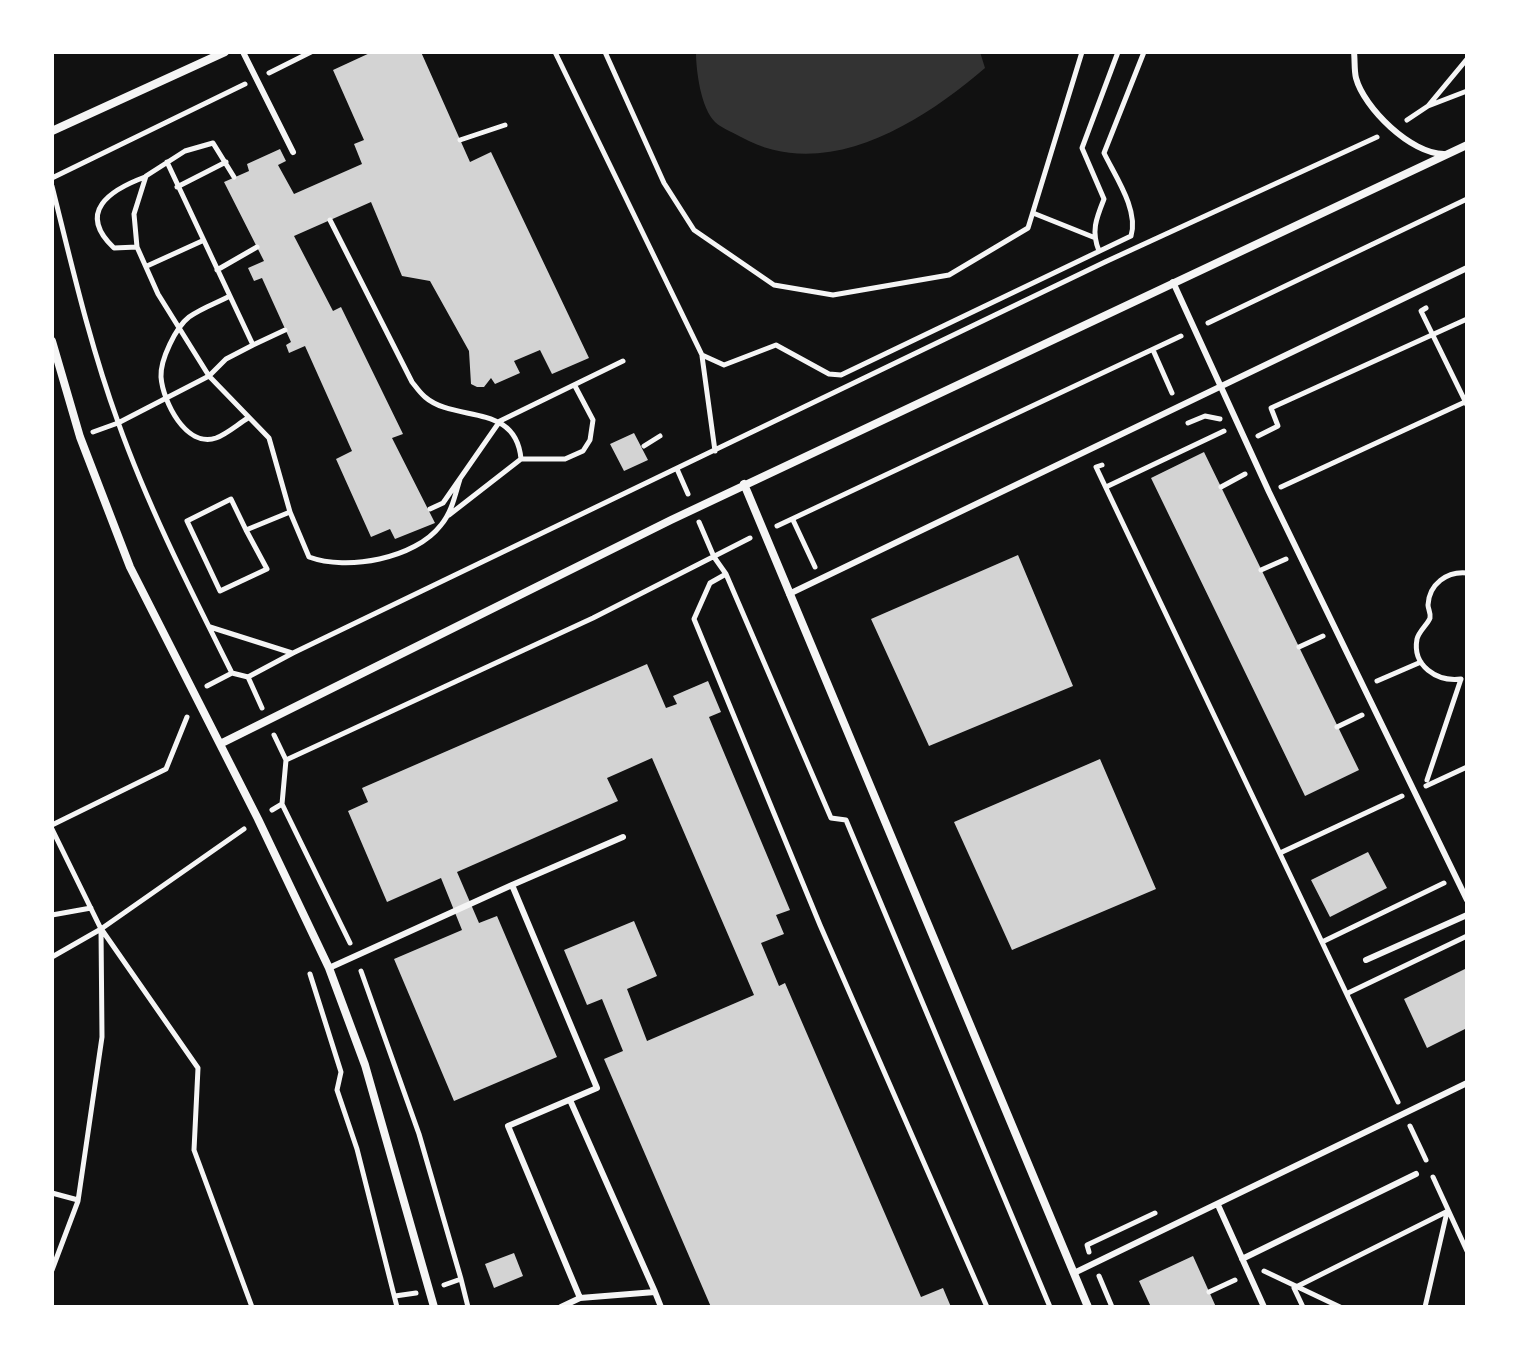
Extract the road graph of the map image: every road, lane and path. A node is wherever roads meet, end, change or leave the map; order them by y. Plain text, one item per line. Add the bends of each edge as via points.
1 (225, 52) edge
2 (243, 52) edge
3 (311, 52) edge
4 (555, 52) edge
5 (605, 52) edge
6 (1082, 52) edge
7 (1118, 52) edge
8 (1144, 52) edge
9 (1354, 52) edge
10 (1467, 59) edge
11 (257, 79) junction
12 (1467, 91) edge
13 (505, 125) dead end
14 (52, 131) edge
15 (460, 140) dead end
16 (1467, 145) edge
17 (293, 152) dead end
18 (1447, 154) junction
19 (167, 162) junction
20 (226, 162) junction
21 (146, 176) junction
22 (234, 177) dead end
23 (52, 178) edge
24 (52, 186) edge
25 (177, 187) junction
26 (1467, 199) edge
27 (1033, 213) junction
28 (330, 220) dead end
29 (1093, 237) junction
30 (202, 241) junction
31 (137, 247) junction
32 (257, 247) dead end
33 (1099, 251) junction
34 (147, 266) junction
35 (1467, 268) edge
36 (217, 270) junction
37 (1173, 282) junction
38 (228, 297) junction
39 (1432, 305) dead end
40 (1467, 319) edge
41 (180, 329) junction
42 (1195, 329) junction
43 (285, 330) dead end
44 (1433, 337) junction
45 (52, 341) edge
46 (253, 345) junction
47 (1153, 350) junction
48 (702, 355) junction
49 (623, 361) dead end
50 (209, 376) junction
51 (575, 386) junction
52 (1220, 388) junction
53 (167, 398) junction
54 (1466, 404) edge
55 (1178, 407) junction
56 (248, 418) junction
57 (500, 421) junction
58 (118, 423) junction
59 (1229, 429) junction
60 (660, 436) dead end
61 (80, 437) junction
62 (1247, 441) junction
63 (644, 446) dead end
64 (1238, 446) junction
65 (715, 451) dead end
66 (521, 459) junction
67 (1108, 461) dead end
68 (677, 469) dead end
69 (1249, 472) junction
70 (460, 479) junction
71 (744, 484) junction
72 (1106, 487) junction
73 (1221, 487) dead end
74 (1269, 492) junction
75 (430, 509) dead end
76 (694, 509) junction
77 (290, 512) junction
78 (447, 517) junction
79 (793, 520) junction
80 (246, 530) junction
81 (764, 531) junction
82 (1283, 545) dead end
83 (714, 557) junction
84 (1288, 557) junction
85 (1261, 570) dead end
86 (1295, 570) dead end
87 (1467, 573) edge
88 (726, 574) junction
89 (821, 580) junction
90 (789, 594) junction
91 (1320, 622) dead end
92 (209, 626) junction
93 (1326, 634) junction
94 (1299, 647) dead end
95 (1333, 649) dead end
96 (293, 653) dead end
97 (1421, 662) junction
98 (248, 677) dead end
99 (1461, 679) junction
100 (1363, 687) junction
101 (1467, 687) edge
102 (1365, 714) junction
103 (187, 715) dead end
104 (1337, 727) dead end
105 (1371, 727) dead end
106 (220, 744) junction
107 (286, 760) dead end
108 (1467, 767) edge
109 (1398, 782) dead end
110 (1424, 787) junction
111 (1414, 793) junction
112 (1404, 795) junction
113 (1410, 808) dead end
114 (258, 819) junction
115 (52, 827) edge
116 (245, 828) junction
117 (623, 837) dead end
118 (251, 842) dead end
119 (1280, 853) junction
120 (1437, 871) dead end
121 (1455, 877) junction
122 (1443, 883) junction
123 (512, 885) junction
124 (1467, 900) edge
125 (91, 908) junction
126 (52, 915) edge
127 (1467, 915) edge
128 (101, 929) junction
129 (1467, 936) edge
130 (1322, 942) junction
131 (52, 957) edge
132 (1366, 960) dead end
133 (306, 961) dead end
134 (329, 968) junction
135 (1348, 993) junction
136 (1467, 1083) edge
137 (570, 1100) junction
138 (1404, 1115) junction
139 (1416, 1174) dead end
140 (52, 1193) edge
141 (78, 1201) junction
142 (1218, 1205) junction
143 (1448, 1211) junction
144 (1467, 1251) edge
145 (1242, 1259) junction
146 (52, 1270) edge
147 (1114, 1271) dead end
148 (1074, 1273) junction
149 (1100, 1277) dead end
150 (461, 1279) dead end
151 (1235, 1280) junction
152 (1294, 1288) junction
153 (655, 1292) junction
154 (1209, 1292) dead end
155 (1241, 1293) dead end
156 (580, 1298) junction
157 (252, 1307) edge
158 (397, 1307) edge
159 (434, 1307) edge
160 (468, 1307) edge
161 (561, 1307) edge
162 (661, 1307) edge
163 (987, 1307) edge
164 (1050, 1307) edge
165 (1088, 1307) edge
166 (1264, 1307) edge
167 (1303, 1307) edge
168 (1340, 1307) edge
169 (1425, 1307) edge

1 - 14 street
2 - 11 lane
3 - 11 path
4 - 48 path
5 - 27 path via 664,183 694,230 774,285 833,295 949,275 1028,228
6 - 27 path
7 - 29 path via 1082,148 1104,199
8 - 33 path via 1104,153 1135,225 1131,236
9 - 18 lane via 1356,79 1391,131 1433,154
10 - 12 path via 1428,106
11 - 17 lane
11 - 23 path
13 - 15 path
16 - 18 street
18 - 37 street
19 - 20 path via 200,144 213,143
19 - 21 path
19 - 25 path
20 - 22 path
20 - 25 path
21 - 31 path via 134,214
21 - 31 path via 109,195 97,220 101,236 114,248
24 - 58 path via 89,335
25 - 30 path
26 - 42 path
27 - 29 path
28 - 57 path via 412,382 426,399
29 - 33 path
30 - 34 path
30 - 36 path
31 - 34 path
32 - 36 path
33 - 48 path via 841,375 829,374 776,345 724,365
34 - 41 path
35 - 52 lane
36 - 38 path
37 - 42 lane
37 - 71 street
38 - 41 path via 188,318
38 - 46 path
39 - 44 path via 1421,311
40 - 44 path
41 - 50 path
41 - 53 path via 163,362
42 - 47 path
42 - 52 lane
43 - 46 path
44 - 54 path
44 - 62 path via 1271,408 1278,426
45 - 61 street
46 - 50 path via 226,359
47 - 55 path
47 - 79 path
48 - 65 path
49 - 51 path
50 - 53 path
50 - 56 path
51 - 57 path
51 - 66 path via 593,420 583,451 565,459
52 - 55 lane
52 - 62 lane
53 - 56 path via 195,438 215,438
53 - 58 path
54 - 74 path
55 - 59 path via 1185,424 1205,416 1222,420
55 - 89 lane
56 - 77 path via 269,438
57 - 66 path via 517,439
57 - 70 path
58 - 61 path
58 - 92 path
59 - 64 path
59 - 72 path
60 - 63 path
61 - 106 street via 130,567
62 - 64 path
62 - 74 lane
64 - 69 path
66 - 78 path
67 - 72 path via 1096,467
68 - 76 path
69 - 73 path
69 - 74 path via 1261,497
70 - 75 path via 443,503
70 - 78 path
71 - 76 street
71 - 81 street
72 - 119 path
74 - 100 lane
76 - 83 path
76 - 106 street
77 - 78 path via 309,557 327,564 378,559 400,551 425,540
77 - 80 path
79 - 81 path
79 - 89 path
80 - 80 path via 231,499 187,521 220,591 267,569
81 - 83 path
81 - 90 street
82 - 84 path
83 - 88 path
84 - 85 path
84 - 86 path
87 - 97 path via 1448,575 1432,590 1430,618 1417,640
88 - 163 path via 710,583 694,619
88 - 164 path via 831,818 846,820
89 - 90 lane
90 - 148 street
91 - 93 path
92 - 96 path
92 - 98 path via 232,673
93 - 94 path
93 - 95 path
97 - 99 path via 1438,677
97 - 100 path
99 - 101 path
99 - 110 path
100 - 102 path via 1354,691
100 - 111 lane
102 - 104 path
102 - 105 path
103 - 115 path via 166,769
106 - 114 street
107 - 114 path via 282,804
108 - 110 path
109 - 112 path
110 - 111 path
111 - 112 path
111 - 121 lane
112 - 113 path
112 - 119 path
114 - 116 path
114 - 134 street
115 - 125 path
116 - 118 path
116 - 128 path
117 - 123 lane
119 - 130 path
120 - 122 path
121 - 122 path
121 - 124 lane
122 - 130 path
123 - 134 lane
123 - 137 lane via 597,1088
125 - 126 path
125 - 128 path
127 - 132 lane
128 - 131 path
128 - 141 path via 102,1037
128 - 157 path via 198,1068 194,1150
129 - 135 path
130 - 135 path
133 - 158 path via 341,1072 337,1090
134 - 159 street via 380,1110
135 - 138 path
136 - 138 lane
137 - 153 lane
137 - 156 lane via 508,1126
138 - 142 lane
138 - 143 path
139 - 145 lane
140 - 141 path
141 - 146 path
142 - 145 lane
142 - 148 lane
143 - 144 path
143 - 152 path
143 - 169 path
145 - 151 path via 1228,1265
145 - 152 path
145 - 166 lane
147 - 149 path
148 - 165 street
150 - 160 path
151 - 154 path
151 - 155 path
152 - 167 path
152 - 168 path
153 - 156 lane
153 - 162 lane
156 - 161 lane

